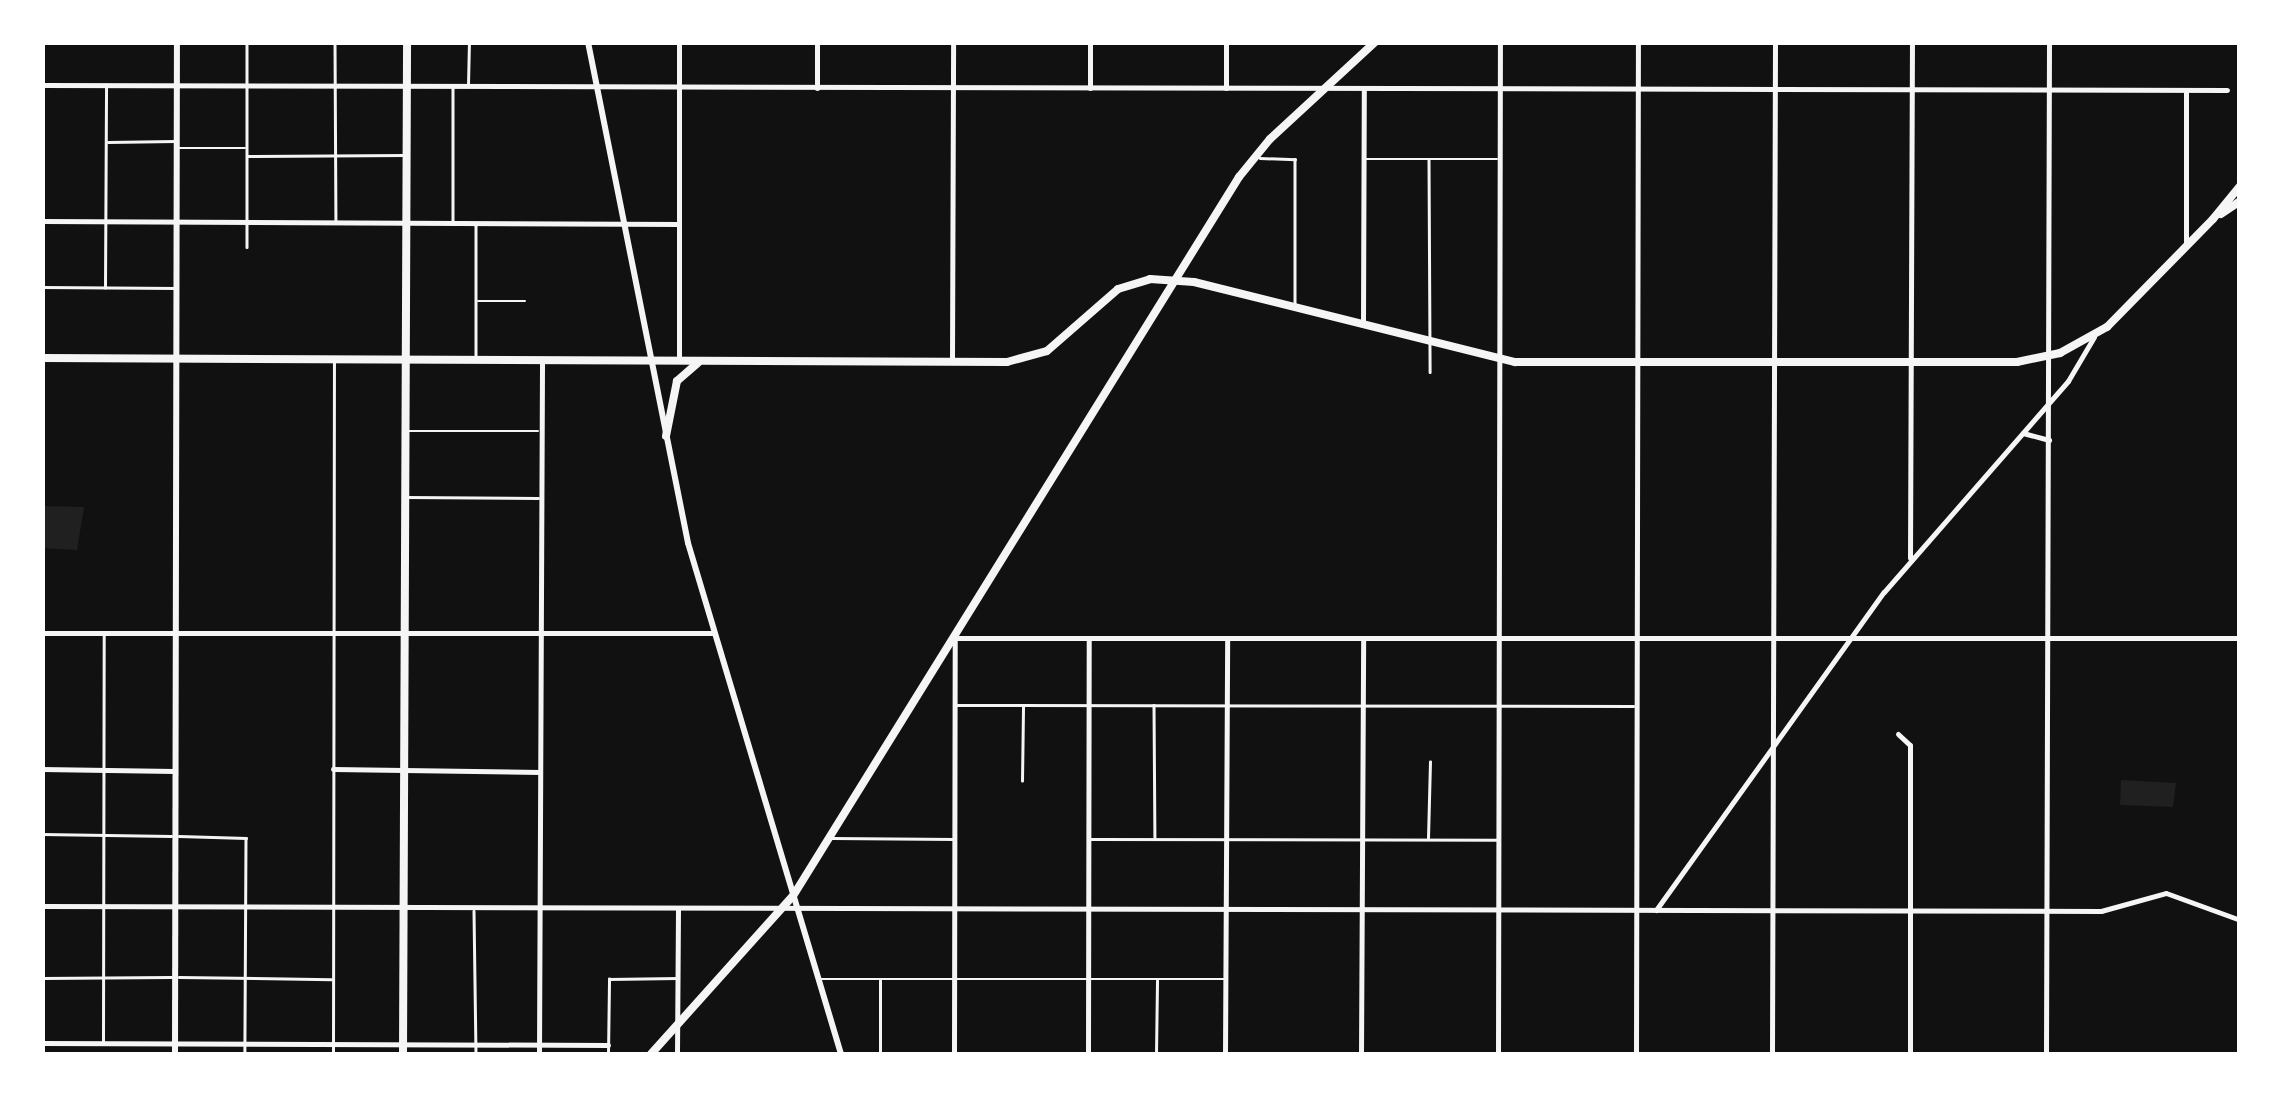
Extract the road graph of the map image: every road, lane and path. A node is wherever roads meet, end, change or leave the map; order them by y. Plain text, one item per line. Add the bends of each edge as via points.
1 (177, 42) edge
2 (247, 42) edge
3 (336, 42) edge
4 (407, 42) edge
5 (469, 42) edge
6 (588, 42) edge
7 (679, 42) edge
8 (817, 42) edge
9 (954, 42) edge
10 (1090, 42) edge
11 (1226, 42) edge
12 (1375, 42) edge
13 (1500, 42) edge
14 (1638, 42) edge
15 (1776, 42) edge
16 (1912, 42) edge
17 (2050, 42) edge
18 (1364, 48) edge
19 (42, 85) edge
20 (106, 85) junction
21 (177, 85) junction
22 (247, 86) junction
23 (335, 86) junction
24 (406, 86) junction
25 (452, 86) junction
26 (468, 86) junction
27 (597, 87) junction
28 (954, 87) junction
29 (679, 88) junction
30 (817, 88) junction
31 (1090, 88) junction
32 (1226, 88) junction
33 (1326, 88) junction
34 (1364, 88) junction
35 (1500, 89) junction
36 (1774, 89) junction
37 (1638, 90) junction
38 (1912, 90) junction
39 (2050, 90) junction
40 (2186, 90) junction
41 (2227, 90) dead end
42 (106, 142) junction
43 (176, 145) junction
44 (247, 148) junction
45 (405, 155) junction
46 (247, 156) junction
47 (336, 157) junction
48 (1253, 158) junction
49 (1364, 159) junction
50 (1430, 159) junction
51 (1500, 159) junction
52 (2240, 186) edge
53 (2240, 200) edge
54 (2213, 220) junction
55 (42, 221) edge
56 (106, 222) junction
57 (176, 222) junction
58 (247, 222) junction
59 (336, 222) junction
60 (405, 222) junction
61 (454, 222) junction
62 (476, 222) junction
63 (625, 224) junction
64 (679, 224) junction
65 (2186, 245) junction
66 (247, 246) dead end
67 (1178, 281) junction
68 (42, 287) edge
69 (105, 288) junction
70 (176, 288) junction
71 (476, 301) junction
72 (526, 301) dead end
73 (1295, 307) junction
74 (1363, 323) junction
75 (2094, 336) junction
76 (1430, 340) junction
77 (2049, 356) junction
78 (1501, 357) junction
79 (42, 358) edge
80 (334, 358) junction
81 (404, 359) junction
82 (177, 360) junction
83 (476, 360) junction
84 (542, 360) junction
85 (651, 360) junction
86 (679, 360) junction
87 (702, 360) junction
88 (952, 361) junction
89 (1638, 362) junction
90 (1774, 362) junction
91 (1911, 362) junction
92 (1430, 372) dead end
93 (2049, 400) junction
94 (404, 431) junction
95 (541, 431) junction
96 (2020, 434) junction
97 (666, 436) junction
98 (2049, 440) junction
99 (405, 497) junction
100 (541, 498) junction
101 (1910, 561) junction
102 (104, 632) junction
103 (175, 632) junction
104 (42, 633) edge
105 (334, 634) junction
106 (404, 634) junction
107 (542, 634) junction
108 (714, 634) junction
109 (1500, 634) junction
110 (1089, 636) junction
111 (1227, 636) junction
112 (1363, 636) junction
113 (1637, 636) junction
114 (1773, 637) junction
115 (2049, 637) junction
116 (955, 638) junction
117 (1850, 638) junction
118 (2240, 638) edge
119 (954, 705) junction
120 (1023, 705) junction
121 (1088, 705) junction
122 (1154, 705) junction
123 (1226, 706) junction
124 (1362, 706) junction
125 (1637, 706) junction
126 (1500, 707) junction
127 (1898, 734) dead end
128 (1773, 748) junction
129 (1430, 762) dead end
130 (42, 769) edge
131 (104, 769) junction
132 (333, 769) junction
133 (175, 770) junction
134 (404, 770) junction
135 (540, 772) junction
136 (1022, 781) dead end
137 (42, 834) edge
138 (104, 836) junction
139 (175, 836) junction
140 (831, 838) junction
141 (1155, 838) junction
142 (1226, 838) junction
143 (954, 839) junction
144 (1362, 839) junction
145 (1428, 839) junction
146 (1088, 840) junction
147 (1498, 840) junction
148 (793, 896) junction
149 (42, 906) edge
150 (104, 906) junction
151 (175, 906) junction
152 (245, 906) junction
153 (334, 907) junction
154 (474, 907) junction
155 (404, 908) junction
156 (540, 908) junction
157 (678, 908) junction
158 (1089, 908) junction
159 (778, 909) junction
160 (797, 909) junction
161 (954, 909) junction
162 (1226, 909) junction
163 (1361, 910) junction
164 (1498, 910) junction
165 (1636, 910) junction
166 (1656, 910) junction
167 (1774, 911) junction
168 (1911, 911) junction
169 (2047, 911) junction
170 (2240, 920) edge
171 (175, 977) junction
172 (42, 978) edge
173 (104, 978) junction
174 (245, 978) junction
175 (678, 978) junction
176 (818, 978) junction
177 (333, 979) junction
178 (880, 979) junction
179 (954, 979) junction
180 (1088, 979) junction
181 (1157, 980) junction
182 (1226, 980) junction
183 (677, 1024) junction
184 (42, 1043) edge
185 (103, 1044) junction
186 (175, 1044) junction
187 (245, 1044) junction
188 (333, 1044) junction
189 (476, 1044) junction
190 (539, 1044) junction
191 (608, 1045) junction
192 (403, 1049) edge
193 (175, 1054) edge
194 (245, 1054) edge
195 (333, 1054) edge
196 (476, 1054) edge
197 (540, 1054) edge
198 (608, 1054) edge
199 (650, 1054) edge
200 (677, 1054) edge
201 (840, 1054) edge
202 (880, 1054) edge
203 (954, 1054) edge
204 (1088, 1054) edge
205 (1156, 1054) edge
206 (1225, 1054) edge
207 (1361, 1054) edge
208 (1498, 1054) edge
209 (1636, 1054) edge
210 (1772, 1054) edge
211 (1910, 1054) edge
212 (2046, 1054) edge

1 - 21 street
2 - 22 lane
3 - 23 lane
4 - 24 main road
5 - 26 lane
6 - 27 street
7 - 29 street
8 - 30 street
9 - 28 street
10 - 31 street
11 - 32 street
12 - 18 main road
13 - 35 street
14 - 37 street
15 - 36 street
16 - 38 street
17 - 39 street
18 - 33 main road
19 - 20 street
20 - 21 street
20 - 42 lane
21 - 22 street
21 - 43 street
22 - 23 street
22 - 44 lane
23 - 24 street
23 - 47 lane
24 - 25 street
24 - 45 main road
25 - 26 street
25 - 61 lane
26 - 27 street
27 - 29 street
27 - 63 street
28 - 30 street
28 - 31 street
28 - 88 street
29 - 30 street
29 - 64 street
31 - 32 street
32 - 33 street
33 - 34 street
33 - 48 main road
34 - 35 street
34 - 49 street
35 - 37 street
35 - 51 street
36 - 37 street
36 - 38 street
36 - 90 street
37 - 89 street
38 - 39 street
38 - 91 street
39 - 40 street
39 - 77 street
40 - 41 street
40 - 65 street
42 - 43 lane
42 - 56 lane
43 - 44 lane
43 - 57 street
44 - 46 lane
45 - 47 lane
45 - 60 main road
46 - 47 lane
46 - 58 lane
47 - 59 lane
48 - 67 main road
48 - 73 lane via 1296,159
49 - 50 lane
49 - 74 street
50 - 51 lane
50 - 76 lane
51 - 78 street
52 - 54 main road
53 - 54 main road
54 - 65 main road
55 - 56 street
56 - 57 street
56 - 69 lane
57 - 58 street
57 - 70 street
58 - 59 street
58 - 66 lane
59 - 60 street
60 - 61 street
60 - 81 main road
61 - 62 street
62 - 63 street
62 - 71 lane
63 - 64 street
63 - 85 street
64 - 86 street
65 - 75 main road
67 - 73 main road
67 - 88 main road via 1129,283 1035,356
67 - 116 main road
68 - 69 lane
69 - 70 lane
70 - 82 street
71 - 72 lane
71 - 83 lane
73 - 74 main road
74 - 76 main road
75 - 77 main road
75 - 93 street via 2076,372
76 - 78 main road
76 - 92 lane
77 - 91 main road
77 - 93 street
78 - 89 main road
78 - 109 street
79 - 82 main road
80 - 81 main road
80 - 82 main road
80 - 105 lane
81 - 83 main road
81 - 94 main road
82 - 103 street
83 - 84 main road
84 - 85 main road
84 - 95 street
85 - 86 main road
85 - 97 street
86 - 87 main road
87 - 88 main road
87 - 97 main road via 677,381
89 - 90 main road
89 - 113 street
90 - 91 main road
90 - 114 street
91 - 101 street
93 - 96 street
93 - 98 street
94 - 95 lane
94 - 99 main road
95 - 100 street
96 - 98 street
96 - 101 street
97 - 108 street
98 - 115 street
99 - 100 lane
99 - 106 main road
100 - 107 street
101 - 117 street
102 - 103 street
102 - 104 street
102 - 131 lane
103 - 105 street
103 - 133 street
105 - 106 street
105 - 132 lane
106 - 107 street
106 - 134 main road
107 - 108 street
107 - 135 street
108 - 148 street
109 - 112 street
109 - 113 street
109 - 126 street
110 - 111 street
110 - 116 street
110 - 121 street
111 - 112 street
111 - 123 street
112 - 124 street
113 - 114 street
113 - 125 street
114 - 117 street
114 - 128 street
115 - 117 street
115 - 118 street
115 - 169 street
116 - 119 street
116 - 140 main road
117 - 128 street
119 - 120 lane
119 - 143 street
120 - 121 lane
120 - 136 lane
121 - 122 lane
121 - 146 street
122 - 123 lane
122 - 141 lane
123 - 124 lane
123 - 142 street
124 - 126 lane
124 - 144 street
125 - 126 lane
125 - 165 street
126 - 147 street
127 - 168 street via 1910,745
128 - 166 street
128 - 167 street
129 - 145 lane
130 - 131 street
131 - 133 street
131 - 138 lane
132 - 134 street
132 - 153 lane
133 - 139 street
134 - 135 street
134 - 155 main road
135 - 156 street
137 - 138 lane
138 - 139 lane
138 - 150 lane
139 - 151 street
139 - 152 lane via 246,838
140 - 143 lane
140 - 148 main road
141 - 142 lane
141 - 146 lane
142 - 144 lane
142 - 162 street
143 - 161 street
144 - 145 lane
144 - 163 street
145 - 147 lane
146 - 158 street
147 - 164 street
148 - 159 main road
148 - 160 street
149 - 150 street
150 - 151 street
150 - 173 lane
151 - 152 street
151 - 171 street
152 - 153 street
152 - 174 lane
153 - 155 street
153 - 177 lane
154 - 155 street
154 - 156 street
154 - 189 lane
155 - 192 main road
156 - 157 street
156 - 190 street
157 - 159 street
157 - 175 street
158 - 161 street
158 - 162 street
158 - 180 street
159 - 160 street
159 - 183 main road
160 - 161 street
160 - 176 street
161 - 179 street
162 - 163 street
162 - 182 street
163 - 164 street
163 - 207 street
164 - 165 street
164 - 208 street
165 - 166 street
165 - 209 street
166 - 167 street
167 - 168 street
167 - 210 street
168 - 169 street
168 - 211 street
169 - 170 street via 2101,911 2166,892
169 - 212 street
171 - 173 lane
171 - 174 lane
171 - 186 street
172 - 173 lane
173 - 185 lane
174 - 177 lane
174 - 187 lane
175 - 183 street
175 - 191 lane via 609,979
176 - 178 lane
176 - 201 street
177 - 188 lane
178 - 179 lane
178 - 202 lane
179 - 180 lane
179 - 203 street
180 - 181 lane
180 - 204 street
181 - 182 lane
181 - 205 lane
182 - 206 street
183 - 199 main road
183 - 200 street
184 - 185 street
185 - 186 street
186 - 187 street
186 - 193 street
187 - 188 street
187 - 194 lane
188 - 192 street
188 - 195 lane
189 - 190 street
189 - 192 street
189 - 196 lane
190 - 191 street
190 - 197 street
191 - 198 lane

